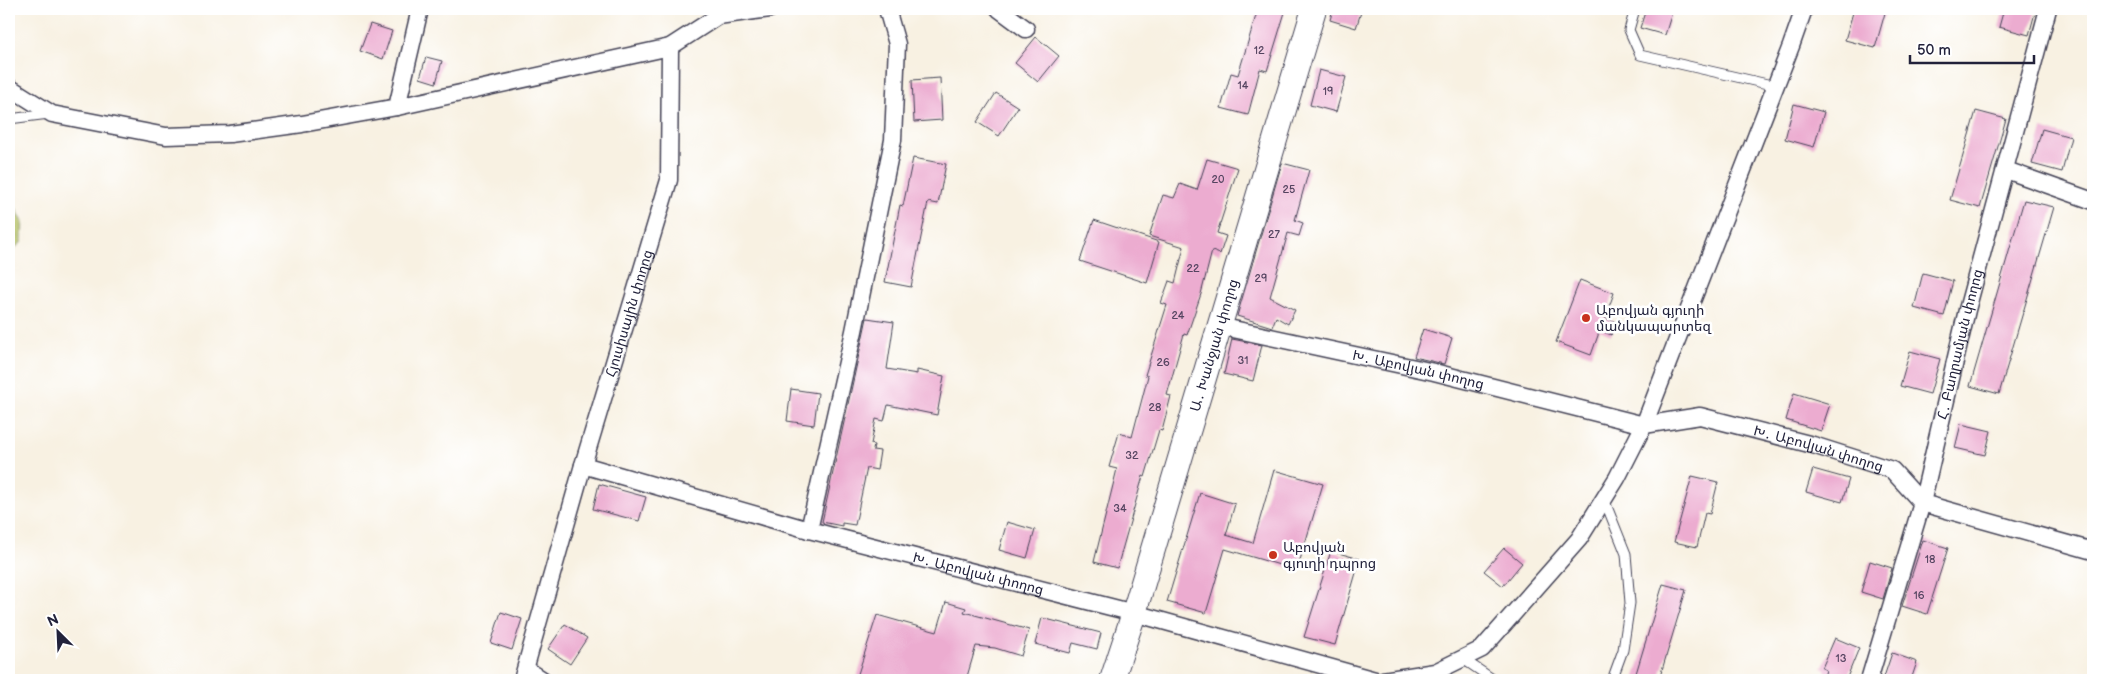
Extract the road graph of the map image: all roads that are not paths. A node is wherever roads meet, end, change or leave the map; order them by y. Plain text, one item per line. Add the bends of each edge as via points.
1 (420, 9) edge
2 (770, 9) edge
3 (887, 9) edge
4 (999, 9) edge
5 (1314, 9) edge
6 (1635, 9) edge
7 (1804, 9) edge
8 (2048, 9) edge
9 (719, 12) edge
10 (1026, 30) dead end
11 (670, 46) junction
12 (9, 86) edge
13 (1776, 86) junction
14 (397, 107) junction
15 (52, 114) junction
16 (9, 119) edge
17 (2006, 170) junction
18 (2093, 201) edge
19 (1219, 326) junction
20 (1644, 425) junction
21 (583, 465) junction
22 (1604, 499) junction
23 (1922, 503) junction
24 (809, 530) junction
25 (2093, 551) edge
26 (1134, 613) junction
27 (1463, 658) junction
28 (524, 675) edge
29 (543, 680) edge
30 (1112, 680) edge
31 (1375, 680) edge
32 (1383, 680) edge
33 (1494, 680) edge
34 (1612, 680) edge
35 (1869, 680) edge

1 - 14 street
2 - 9 street
3 - 24 street via 897,44 892,140 854,331
4 - 10 street
5 - 19 street, Ա․ Խանջյան փողոց
6 - 13 lane via 1629,30 1640,55
7 - 13 street
8 - 17 street, Հ․ Բաղրամյան փողոց
9 - 11 street
11 - 14 street
11 - 21 street, Հյուսիսային փողոց via 669,180
12 - 15 street
13 - 20 street
14 - 15 street via 230,134 166,136
15 - 16 lane
17 - 18 street
17 - 23 street, Հ․ Բաղրամյան փողոց via 1967,310
19 - 20 street, Խ․ Աբովյան փողոց via 1434,372
19 - 26 street, Ա․ Խանջյան փողոց
20 - 22 street
20 - 23 street, Խ․ Աբովյան փողոց via 1700,416 1814,445 1892,470
21 - 24 street, Խ․ Աբովյան փողոց
21 - 28 street, Հյուսիսային փողոց
22 - 27 street via 1579,539 1489,642
22 - 34 lane via 1626,554 1630,603 1624,650
23 - 25 street
23 - 35 street, Հ․ Բաղրամյան փողոց
24 - 26 street, Խ․ Աբովյան փողոց
26 - 30 street, Ա․ Խանջյան փողոց
26 - 31 street, Խ․ Աբովյան փողոց
27 - 32 street via 1435,672
27 - 33 lane
28 - 29 street

